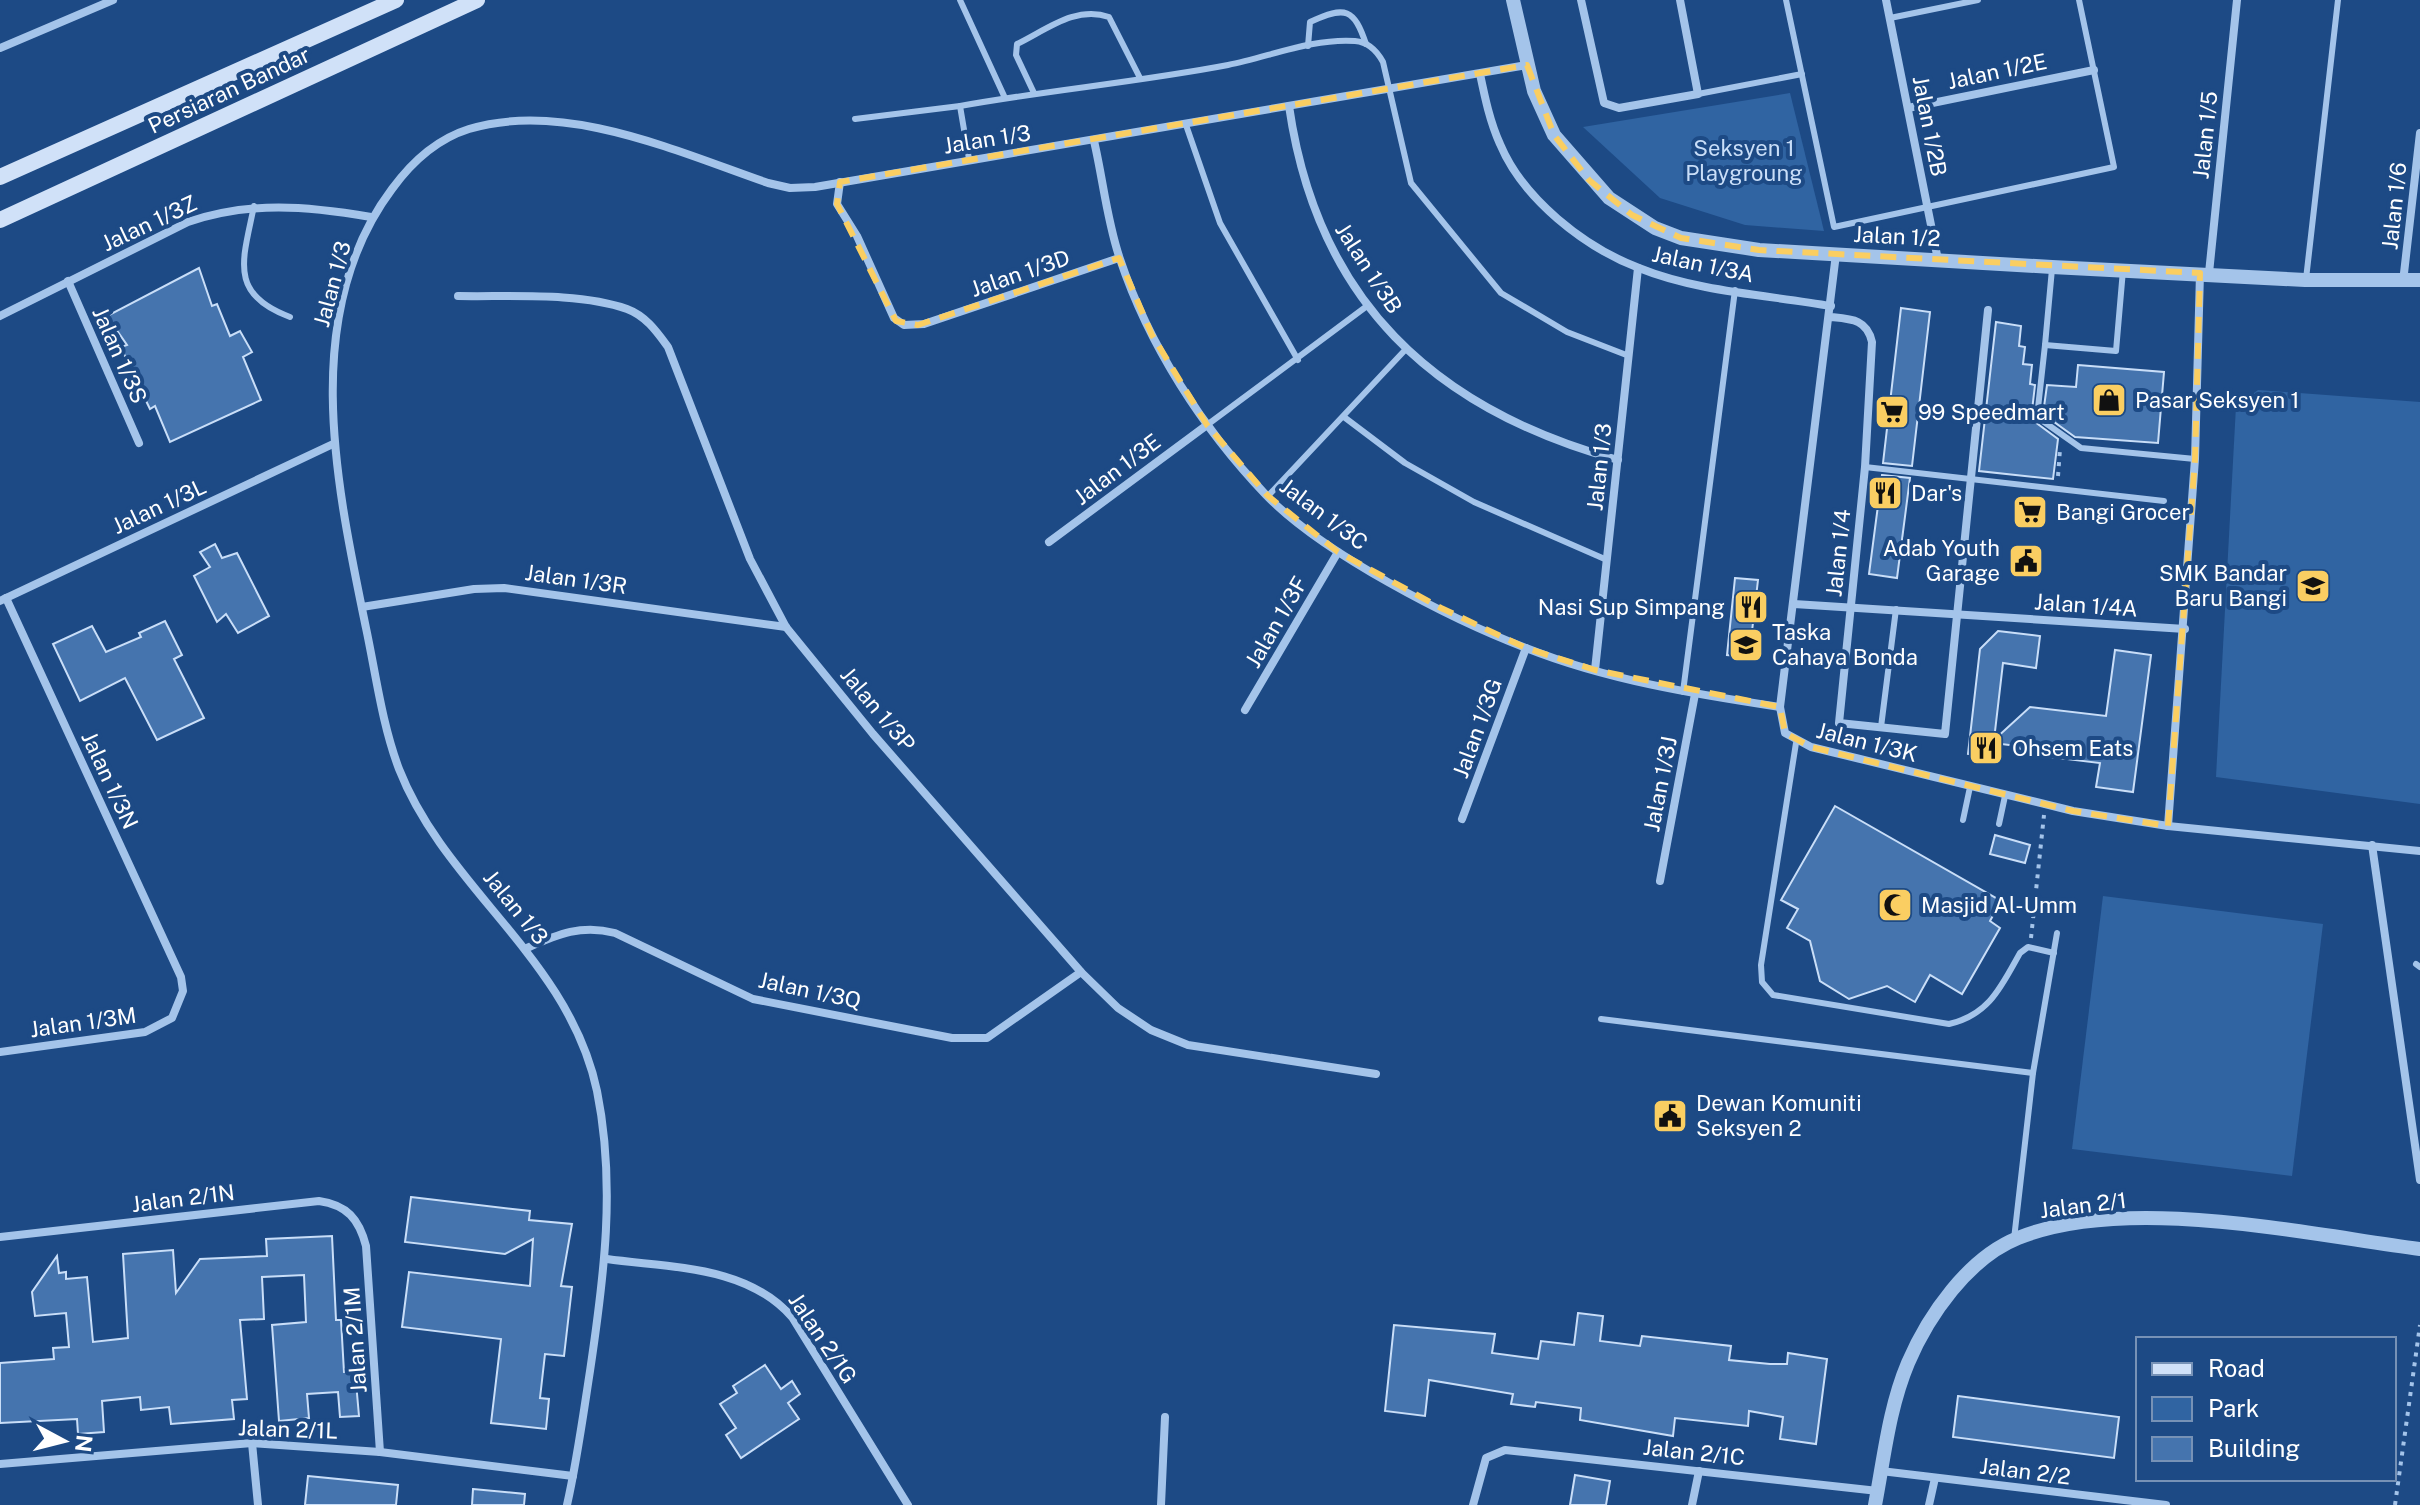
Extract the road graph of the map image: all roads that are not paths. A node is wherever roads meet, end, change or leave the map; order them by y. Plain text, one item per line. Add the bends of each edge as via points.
1 (113, 0) edge
2 (396, 0) edge
3 (477, 0) edge
4 (960, 0) edge
5 (1513, 0) edge
6 (1581, 0) edge
7 (1680, 0) edge
8 (1786, 0) edge
9 (1886, 0) edge
10 (1978, 0) edge
11 (2079, 0) edge
12 (2237, 0) edge
13 (2338, 0) edge
14 (1890, 18) junction
15 (1366, 44) junction
16 (1308, 46) junction
17 (0, 48) edge
18 (1527, 65) junction
19 (2094, 70) junction
20 (1480, 74) junction
21 (1802, 74) junction
22 (1140, 78) junction
23 (1389, 88) junction
24 (1034, 93) junction
25 (1698, 94) junction
26 (1005, 98) junction
27 (960, 106) junction
28 (1289, 106) junction
29 (1908, 108) junction
30 (855, 119) dead end
31 (1186, 125) junction
32 (2420, 133) edge
33 (1094, 141) junction
34 (969, 159) junction
35 (0, 177) edge
36 (840, 182) junction
37 (254, 206) junction
38 (1927, 207) junction
39 (371, 217) junction
40 (0, 220) edge
41 (1836, 254) junction
42 (1119, 258) junction
43 (1938, 260) junction
44 (2052, 267) junction
45 (1638, 268) junction
46 (2123, 270) junction
47 (2204, 273) junction
48 (2305, 280) junction
49 (2420, 280) edge
50 (68, 281) junction
51 (2403, 282) junction
52 (1735, 290) junction
53 (458, 296) dead end
54 (1367, 306) junction
55 (1831, 306) junction
56 (1988, 310) dead end
57 (0, 316) edge
58 (290, 317) dead end
59 (1830, 317) junction
60 (2045, 345) junction
61 (1406, 349) junction
62 (1629, 356) junction
63 (1298, 360) junction
64 (1344, 417) junction
65 (1207, 425) junction
66 (139, 443) dead end
67 (333, 444) junction
68 (2195, 459) junction
69 (1618, 460) junction
70 (1865, 467) junction
71 (1970, 480) junction
72 (1268, 496) junction
73 (2164, 501) dead end
74 (1049, 542) dead end
75 (1338, 552) junction
76 (1607, 560) junction
77 (3, 600) edge
78 (1794, 604) junction
79 (1851, 605) junction
80 (362, 607) junction
81 (1896, 609) junction
82 (1957, 614) junction
83 (786, 627) junction
84 (2185, 629) junction
85 (1526, 648) junction
86 (1595, 670) junction
87 (1683, 692) junction
88 (1695, 694) junction
89 (1780, 707) junction
90 (1245, 710) dead end
91 (1881, 727) junction
92 (1796, 743) junction
93 (1970, 787) junction
94 (2005, 796) junction
95 (1462, 819) dead end
96 (1963, 820) dead end
97 (1999, 824) dead end
98 (2168, 826) junction
99 (2372, 845) junction
100 (2420, 851) edge
101 (1660, 881) dead end
102 (2057, 933) dead end
103 (527, 948) junction
104 (2054, 953) junction
105 (1081, 972) junction
106 (181, 977) joint
107 (1601, 1019) dead end
108 (0, 1052) edge
109 (2033, 1073) junction
110 (1376, 1074) dead end
111 (2420, 1180) edge
112 (361, 1226) joint
113 (0, 1237) edge
114 (2014, 1239) junction
115 (2420, 1249) edge
116 (607, 1259) junction
117 (1165, 1417) dead end
118 (252, 1443) junction
119 (380, 1452) junction
120 (0, 1464) edge
121 (1699, 1471) junction
122 (1881, 1471) junction
123 (573, 1476) junction
124 (1935, 1478) junction
125 (1876, 1498) edge
126 (2128, 1503) edge
127 (258, 1505) edge
128 (567, 1505) edge
129 (908, 1505) edge
130 (1161, 1505) edge
131 (1473, 1505) edge
132 (1692, 1505) edge
133 (1929, 1505) edge
134 (2166, 1505) edge

1 - 17 street
2 - 35 main road, Persiaran Bandar
3 - 40 main road, Persiaran Bandar
4 - 26 lane
5 - 18 street, Jalan 1/2
6 - 25 street via 1609,108
7 - 25 street
8 - 21 lane
9 - 14 street, Jalan 1/2B
10 - 14 lane
11 - 19 lane
12 - 47 street, Jalan 1/5
13 - 48 lane
14 - 29 street, Jalan 1/2B
15 - 16 lane
15 - 16 lane via 1357,18 1341,13 1310,22
15 - 23 lane via 1383,62
16 - 22 lane
18 - 20 street, Jalan 1/3
18 - 41 street, Jalan 1/2 via 1554,135 1589,180 1632,215 1681,238 1720,247
19 - 29 street, Jalan 1/2E
19 - 38 lane via 2114,167
20 - 23 street, Jalan 1/3
20 - 45 street, Jalan 1/3A via 1500,146 1524,183 1565,224
21 - 25 lane
21 - 38 lane via 1834,227
22 - 24 lane
22 - 24 lane via 1109,17 1080,13 1017,44 1016,55
23 - 28 street, Jalan 1/3
23 - 62 lane via 1411,183 1501,293 1567,332
24 - 26 lane
26 - 27 lane
27 - 30 lane
27 - 34 lane
28 - 31 street, Jalan 1/3
28 - 54 street, Jalan 1/3B via 1296,158 1313,209 1334,255
29 - 38 street, Jalan 1/2B
31 - 33 street, Jalan 1/3
31 - 63 lane via 1220,223
32 - 51 street, Jalan 1/6
33 - 34 street, Jalan 1/3
33 - 42 street, Jalan 1/3C
34 - 36 street, Jalan 1/3
36 - 39 street, Jalan 1/3 via 790,188 610,129 535,120 468,129 413,160
36 - 42 street, Jalan 1/3D via 837,204 894,318 910,326
37 - 39 street, Jalan 1/3Z via 321,208
37 - 50 street, Jalan 1/3Z via 188,222
37 - 58 lane via 244,273 251,294 266,308
38 - 43 street, Jalan 1/2B
39 - 67 street, Jalan 1/3 via 349,275 336,339
41 - 43 street, Jalan 1/2
41 - 55 street
42 - 65 street, Jalan 1/3C via 1152,335
43 - 44 street, Jalan 1/2
44 - 46 street, Jalan 1/2
44 - 60 lane
45 - 52 street, Jalan 1/3A
45 - 62 street, Jalan 1/3
46 - 47 street, Jalan 1/2
46 - 60 lane via 2116,351
47 - 48 street, Jalan 1/2
47 - 68 street, Jalan 1/5
48 - 51 street, Jalan 1/2
49 - 51 street, Jalan 1/2
50 - 57 street, Jalan 1/3Z
50 - 66 street, Jalan 1/3S
52 - 55 street, Jalan 1/3A
52 - 87 lane
53 - 83 street, Jalan 1/3P via 602,303 629,310 652,325 668,347 750,559
54 - 61 street, Jalan 1/3B
54 - 63 lane
55 - 59 street
56 - 71 street, Jalan 1/4
59 - 70 street, Jalan 1/4 via 1860,322 1872,342
59 - 78 street
60 - 68 lane via 2037,417 2081,448
61 - 64 lane
61 - 69 street, Jalan 1/3B via 1451,387 1506,421
62 - 69 street, Jalan 1/3
63 - 65 lane
64 - 72 lane
64 - 76 lane via 1405,463 1474,502
65 - 72 street, Jalan 1/3C
65 - 74 street, Jalan 1/3E
67 - 77 street, Jalan 1/3L
67 - 80 street, Jalan 1/3
68 - 84 street, Jalan 1/5
69 - 76 street, Jalan 1/3
70 - 71 lane
70 - 79 street, Jalan 1/4
71 - 73 lane
71 - 82 street, Jalan 1/4
72 - 75 street, Jalan 1/3C
75 - 85 street, Jalan 1/3C
75 - 90 street, Jalan 1/3F
76 - 86 street, Jalan 1/3
77 - 106 street, Jalan 1/3N
78 - 79 street, Jalan 1/4A
78 - 89 street
79 - 81 street, Jalan 1/4A
79 - 91 street, Jalan 1/4 via 1839,723
80 - 83 street, Jalan 1/3R via 504,588
80 - 103 street, Jalan 1/3 via 388,736 415,802 434,835
81 - 82 street, Jalan 1/4A
81 - 91 lane
82 - 84 street, Jalan 1/4A
82 - 91 street, Jalan 1/4 via 1945,734
83 - 105 street, Jalan 1/3P
84 - 98 street, Jalan 1/5
85 - 86 street, Jalan 1/3C
85 - 95 street, Jalan 1/3G
86 - 87 street, Jalan 1/3C
87 - 88 street, Jalan 1/3C
88 - 89 street, Jalan 1/3C
88 - 101 street, Jalan 1/3J
89 - 92 street, Jalan 1/3K via 1785,733
92 - 93 street, Jalan 1/3K
92 - 104 lane via 1761,965 1762,982 1773,995 1949,1024 1973,1019 2028,947
93 - 94 street, Jalan 1/3K
93 - 96 lane
94 - 97 lane
94 - 98 street, Jalan 1/3K
98 - 99 street, Jalan 1/3K
99 - 100 street, Jalan 1/3K
99 - 111 street
102 - 104 lane
103 - 105 street, Jalan 1/3Q via 560,933 596,928 753,999 952,1038 987,1038
103 - 116 street, Jalan 1/3 via 581,1039 596,1089 605,1143
104 - 109 lane
105 - 110 street, Jalan 1/3P via 1129,1015 1188,1045
106 - 108 street, Jalan 1/3M via 179,1006 161,1027
107 - 109 lane
109 - 114 lane
112 - 113 street, Jalan 2/1N via 335,1203 319,1201
112 - 119 street, Jalan 2/1M
114 - 115 street, Jalan 2/1 via 2082,1222 2160,1220
114 - 122 street, Jalan 2/1 via 1953,1290 1928,1324 1908,1364
116 - 123 street, Jalan 1/3
116 - 129 street, Jalan 2/1G via 725,1275 778,1301
117 - 130 street
118 - 119 street, Jalan 2/1L
118 - 120 street, Jalan 2/1L
118 - 127 street
119 - 123 street, Jalan 2/1L
121 - 125 street, Jalan 2/1C
121 - 131 street, Jalan 2/1C via 1505,1450 1486,1458
121 - 132 street
122 - 124 street, Jalan 2/2
122 - 125 street, Jalan 2/1
123 - 128 street, Jalan 1/3
124 - 126 street, Jalan 2/2
124 - 133 street
126 - 134 street, Jalan 2/2

